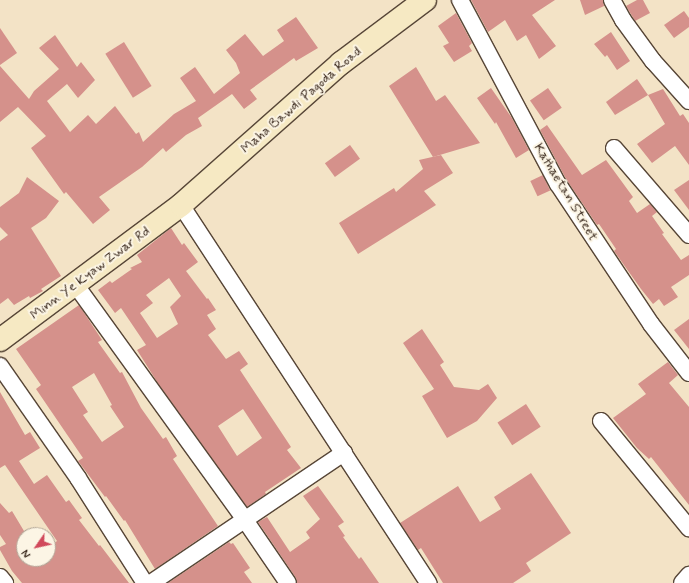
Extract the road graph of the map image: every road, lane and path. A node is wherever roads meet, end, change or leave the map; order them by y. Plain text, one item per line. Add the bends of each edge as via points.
1 (425, 0) edge
2 (460, 0) edge
3 (612, 0) edge
4 (689, 101) edge
5 (614, 148) dead end
6 (181, 205) junction
7 (689, 235) edge
8 (75, 284) junction
9 (0, 340) edge
10 (0, 366) edge
11 (689, 373) edge
12 (600, 420) dead end
13 (344, 453) junction
14 (245, 520) junction
15 (689, 528) edge
16 (689, 575) edge
17 (0, 577) edge
18 (5, 583) edge
19 (144, 583) edge
20 (151, 583) edge
21 (288, 583) edge
22 (428, 583) edge
23 (682, 583) edge

1 - 6 street, Maha Bawdi Pagoda Road via 341,63
2 - 11 street, Kathaetan Street via 558,184 651,324
3 - 4 street via 623,20 653,61
5 - 7 street
6 - 8 street, Minn Ye Kyaw Zwar Rd
6 - 13 street
8 - 9 street, Minn Ye Kyaw Zwar Rd
8 - 14 street
10 - 19 street via 78,478
12 - 15 street
13 - 14 street
13 - 22 street
14 - 20 street
14 - 21 street
16 - 23 street
17 - 18 street

